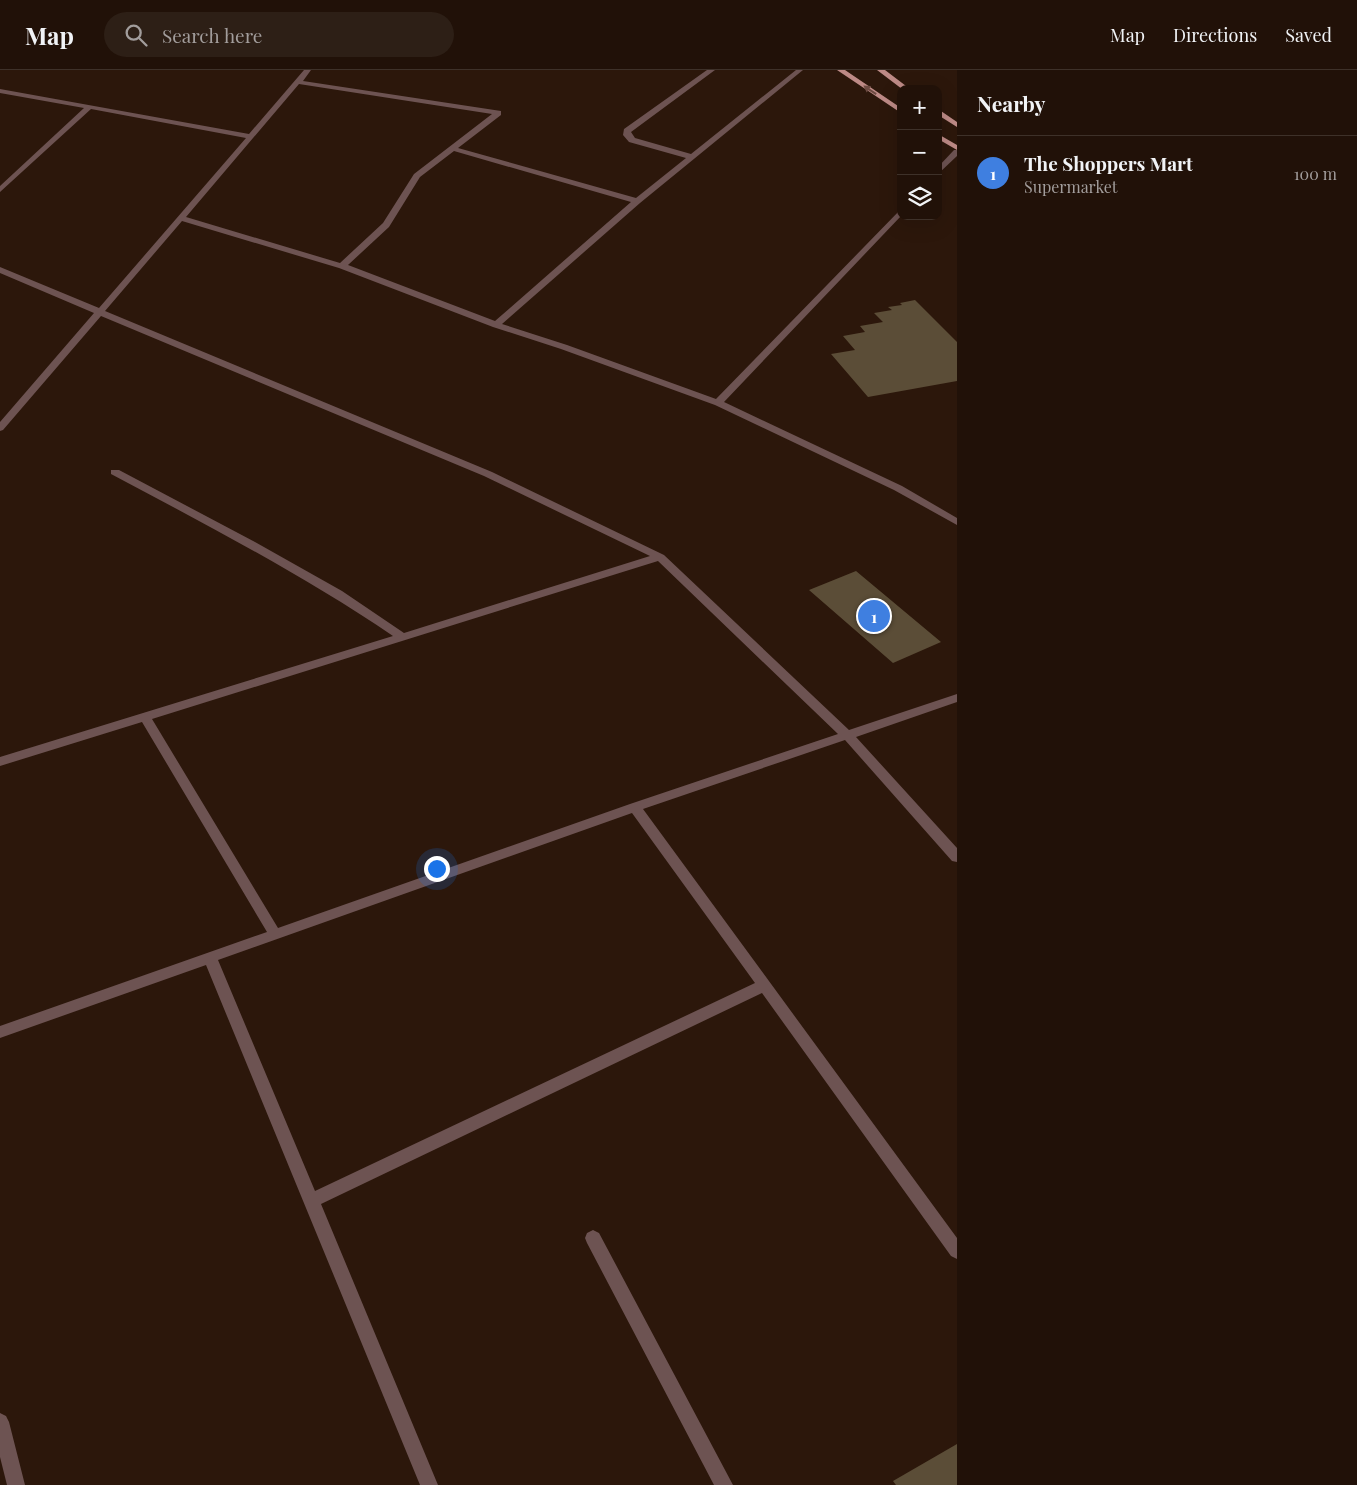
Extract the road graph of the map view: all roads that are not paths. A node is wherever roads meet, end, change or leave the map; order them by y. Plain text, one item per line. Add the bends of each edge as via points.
1 (308, 70) edge
2 (712, 70) edge
3 (800, 70) edge
4 (840, 70) edge
5 (880, 70) edge
6 (297, 82) junction
7 (901, 85) edge
8 (0, 91) edge
9 (88, 107) junction
10 (897, 108) edge
11 (942, 114) edge
12 (957, 125) edge
13 (250, 136) junction
14 (942, 139) edge
15 (451, 148) junction
16 (957, 150) edge
17 (692, 157) junction
18 (942, 167) edge
19 (0, 190) edge
20 (637, 201) junction
21 (897, 215) edge
22 (180, 218) junction
23 (342, 266) junction
24 (0, 270) edge
25 (100, 312) junction
26 (496, 325) junction
27 (718, 403) junction
28 (0, 428) edge
29 (115, 472) dead end
30 (957, 522) edge
31 (660, 557) junction
32 (402, 637) junction
33 (957, 698) edge
34 (145, 717) junction
35 (847, 735) junction
36 (0, 762) edge
37 (635, 806) junction
38 (957, 857) edge
39 (276, 934) junction
40 (210, 957) junction
41 (765, 985) junction
42 (0, 1032) edge
43 (311, 1201) junction
44 (593, 1238) dead end
45 (957, 1251) edge
46 (0, 1422) edge
47 (16, 1485) edge
48 (429, 1485) edge
49 (724, 1485) edge

1 - 6 street
2 - 17 street via 627,132 632,140
3 - 17 street
10 -> 4 main road
5 - 7 main road
6 - 13 street
6 - 15 street via 498,113
8 - 9 street
9 - 13 street
9 - 19 street
11 - 12 main road
13 - 22 street
14 - 16 main road
15 - 20 street
15 - 23 street via 417,176 386,225
16 - 18 street
17 - 20 street
20 - 26 street
21 - 27 street
22 - 23 street
22 - 25 street
23 - 26 street
24 - 25 street
25 - 28 street
25 - 31 street via 488,474
26 - 27 street
27 - 30 street via 898,488
29 - 32 street via 338,594
31 - 32 street
31 - 35 street
32 - 34 street
33 - 35 street
34 - 36 street
34 - 39 street
35 - 37 street
35 - 38 street
37 - 39 street
37 - 41 street
39 - 40 street
40 - 42 street
40 - 43 street
41 - 43 street
41 - 45 street
43 - 48 street
44 - 49 street
46 - 47 street

